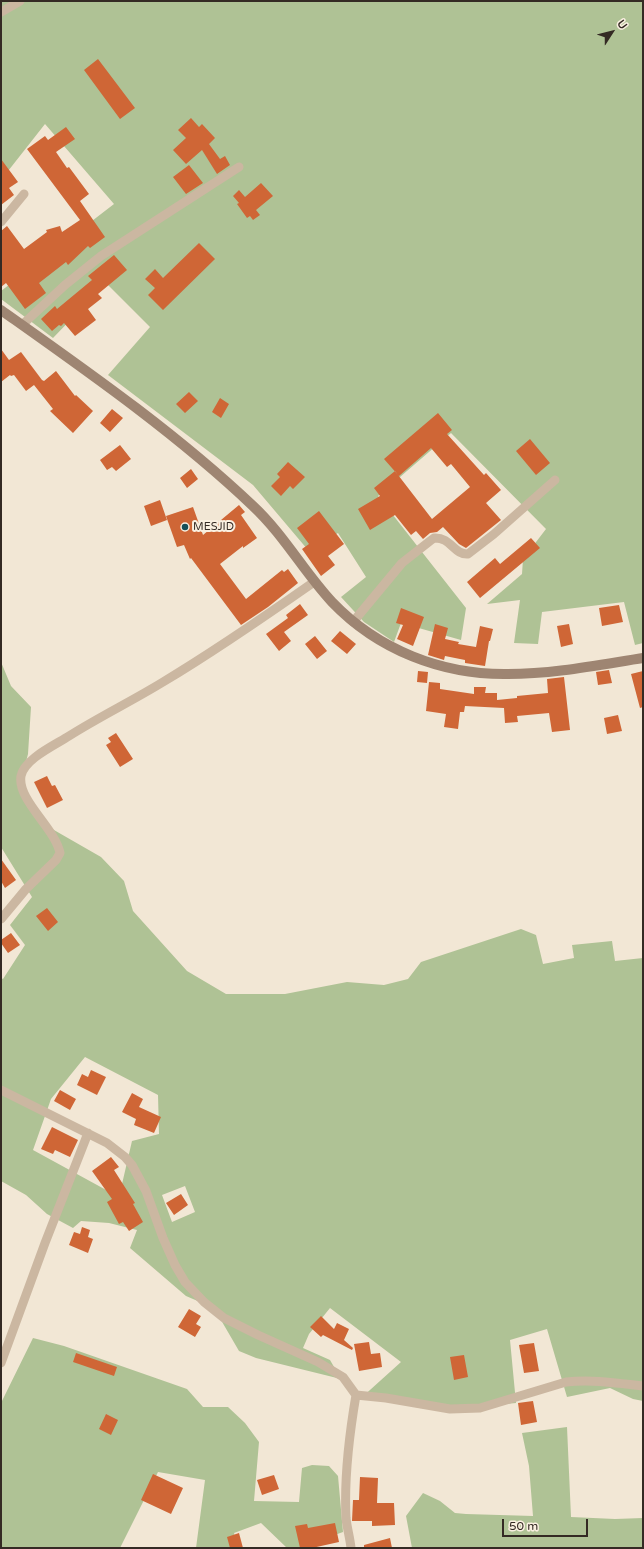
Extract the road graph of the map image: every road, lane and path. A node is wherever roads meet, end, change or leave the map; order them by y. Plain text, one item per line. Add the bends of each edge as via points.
1 (20, 1) edge
2 (1, 12) edge
3 (239, 167) dead end
4 (24, 194) dead end
5 (1, 222) edge
6 (1, 310) edge
7 (22, 325) junction
8 (555, 480) dead end
9 (314, 582) junction
10 (353, 622) junction
11 (643, 658) edge
12 (1, 919) edge
13 (1, 1090) edge
14 (88, 1133) junction
15 (1, 1364) edge
16 (643, 1386) edge
17 (356, 1396) junction
18 (352, 1548) edge

1 - 2 street
3 - 7 street via 101,256
4 - 5 street
6 - 7 street
7 - 9 street via 147,416 230,484 283,538
8 - 10 street via 468,554 462,554 445,540 430,540 402,563
9 - 10 street
9 - 12 street via 238,636 78,731 26,766 21,778 24,793 48,828 60,853
10 - 11 street via 395,649 438,666 464,671 539,673
13 - 14 street
14 - 15 street
14 - 17 street via 119,1151 132,1165 146,1191 175,1265 185,1282 204,1302 224,1318 318,1362 343,1377
16 - 17 street via 579,1380 480,1408 450,1409 386,1398
17 - 18 street via 346,1476 346,1519

